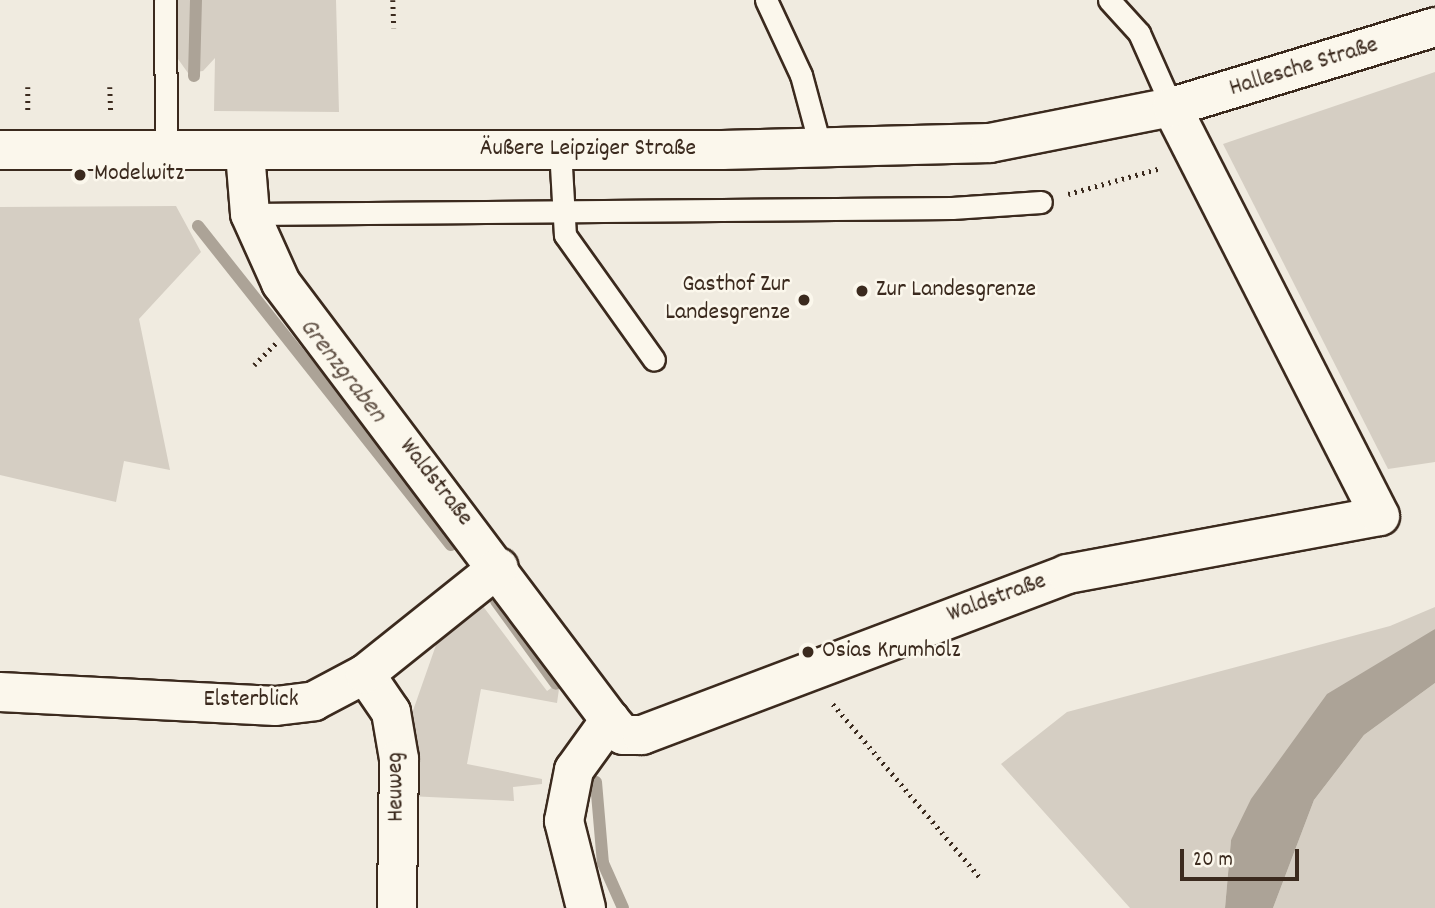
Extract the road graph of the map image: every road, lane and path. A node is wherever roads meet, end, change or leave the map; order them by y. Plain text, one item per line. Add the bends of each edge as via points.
1 (165, 0) edge
2 (393, 0) edge
3 (766, 0) edge
4 (1109, 0) edge
5 (1435, 27) edge
6 (394, 28) dead end
7 (1172, 107) junction
8 (560, 149) junction
9 (821, 149) junction
10 (0, 150) edge
11 (166, 153) junction
12 (245, 153) junction
13 (1198, 157) junction
14 (1041, 202) joint
15 (564, 207) junction
16 (250, 214) junction
17 (279, 338) dead end
18 (654, 360) dead end
19 (254, 365) dead end
20 (499, 567) junction
21 (365, 674) junction
22 (814, 674) junction
23 (0, 692) edge
24 (610, 720) junction
25 (979, 876) dead end
26 (397, 908) edge
27 (586, 908) edge

1 - 11 lane
2 - 6 path
3 - 9 lane via 801,75
4 - 7 lane via 1139,33
5 - 7 street, Hallesche Straße
7 - 9 street, Äußere Leipziger Straße via 1042,137
7 - 13 street, Waldstraße
8 - 9 street, Äußere Leipziger Straße
8 - 12 street, Äußere Leipziger Straße
8 - 15 lane
10 - 11 street, Äußere Leipziger Straße
11 - 12 street, Äußere Leipziger Straße
12 - 16 street, Waldstraße
13 - 14 path
13 - 22 street, Waldstraße via 1380,516 1067,574
14 - 15 lane via 952,208
15 - 16 lane
15 - 18 lane via 565,234
16 - 20 street, Waldstraße via 281,283
17 - 19 path
20 - 21 street, Elsterblick
20 - 24 street, Waldstraße
21 - 23 street, Elsterblick via 314,701 276,706
21 - 26 street, Heuweg via 391,712 399,759
22 - 24 street, Waldstraße via 642,735 623,735
22 - 25 path via 930,826
24 - 27 street via 574,770 564,821

